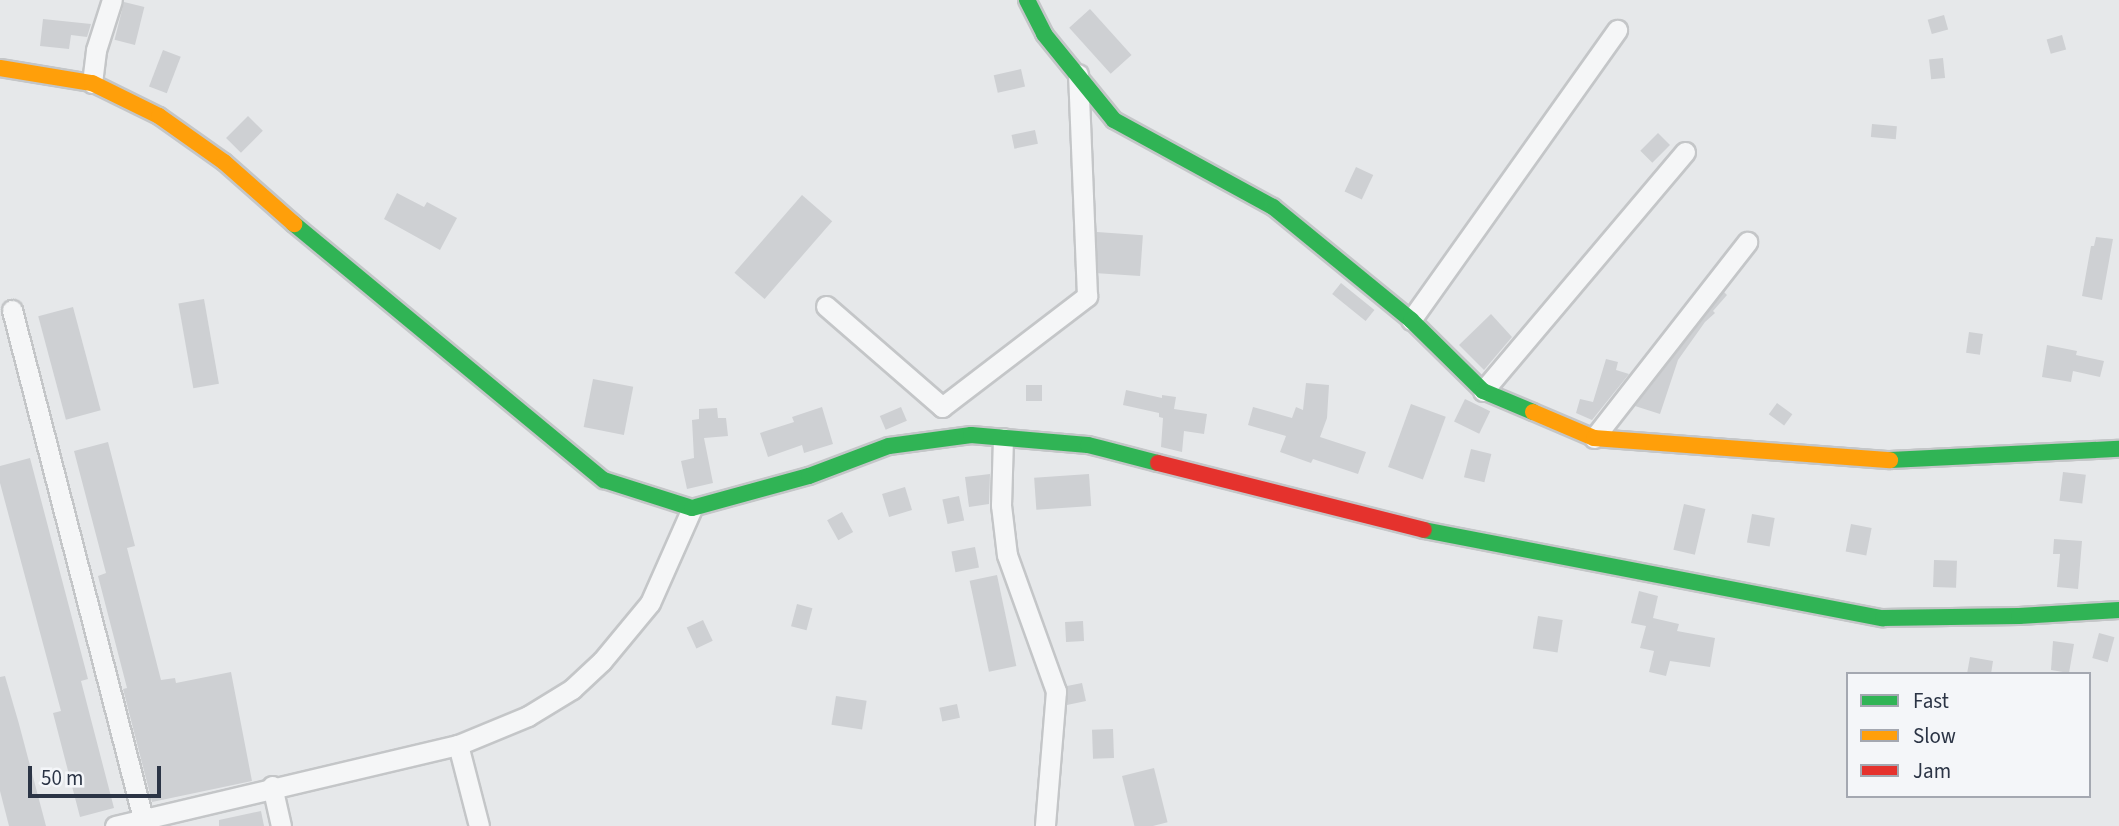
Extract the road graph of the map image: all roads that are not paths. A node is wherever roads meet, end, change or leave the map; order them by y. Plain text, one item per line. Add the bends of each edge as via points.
1 (112, 0) edge
2 (1027, 0) edge
3 (1617, 30) dead end
4 (0, 68) edge
5 (1078, 74) junction
6 (92, 83) junction
7 (1685, 152) dead end
8 (1747, 242) dead end
9 (826, 306) dead end
10 (12, 310) dead end
11 (1411, 320) junction
12 (1483, 391) junction
13 (1003, 438) junction
14 (1594, 438) junction
15 (2119, 449) edge
16 (692, 508) junction
17 (2119, 610) edge
18 (458, 744) junction
19 (272, 786) junction
20 (144, 822) edge
21 (115, 826) edge
22 (281, 826) edge
23 (480, 826) edge
24 (1045, 826) edge

1 - 6 street via 96,50
2 - 5 street via 1044,34
3 - 11 street
4 - 6 street
5 - 9 street via 1087,296 942,407
5 - 11 street via 1114,120 1273,207
6 - 16 street via 159,116 225,162 317,244 604,480
7 - 12 street
8 - 14 street
10 - 20 street
11 - 12 street
12 - 14 street
13 - 16 street via 971,435 889,446 809,476
13 - 17 street via 1088,445 1417,529 1883,618
13 - 24 street via 1001,505 1007,555 1056,691
14 - 15 street via 1874,461
16 - 18 street via 650,603 602,661 572,688 528,716
18 - 19 street
18 - 23 street
19 - 20 street
19 - 22 street
20 - 21 street

